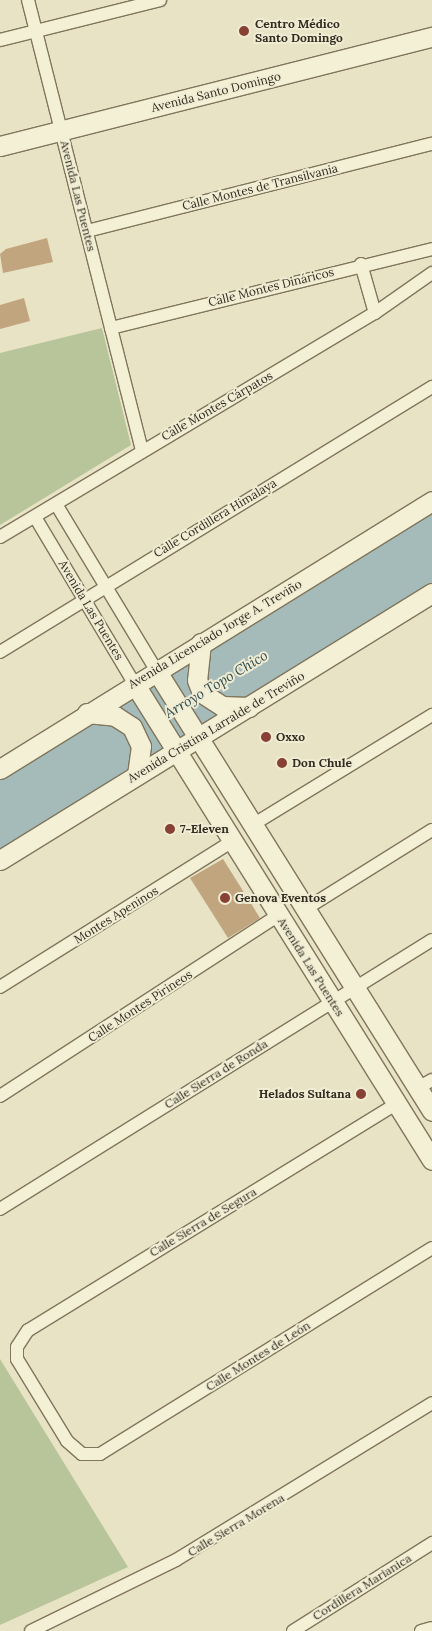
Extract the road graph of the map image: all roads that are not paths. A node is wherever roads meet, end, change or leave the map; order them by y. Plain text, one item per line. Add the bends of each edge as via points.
1 (28, 0) edge
2 (160, 0) edge
3 (35, 31) junction
4 (432, 37) edge
5 (0, 40) edge
6 (62, 131) junction
7 (432, 144) edge
8 (0, 146) edge
9 (87, 231) junction
10 (432, 249) edge
11 (361, 264) junction
12 (432, 273) edge
13 (375, 313) junction
14 (111, 328) junction
15 (432, 387) edge
16 (142, 450) junction
17 (432, 502) edge
18 (56, 504) junction
19 (35, 517) junction
20 (0, 537) edge
21 (106, 585) junction
22 (430, 595) edge
23 (84, 598) junction
24 (201, 643) junction
25 (0, 652) edge
26 (161, 678) junction
27 (139, 691) junction
28 (250, 707) junction
29 (87, 713) junction
30 (432, 715) edge
31 (197, 734) junction
32 (174, 748) junction
33 (139, 768) junction
34 (0, 769) edge
35 (254, 824) junction
36 (432, 830) edge
37 (231, 842) junction
38 (0, 860) edge
39 (307, 908) junction
40 (279, 915) junction
41 (432, 940) edge
42 (354, 986) junction
43 (0, 987) edge
44 (332, 1000) junction
45 (425, 1084) edge
46 (0, 1096) edge
47 (396, 1104) junction
48 (432, 1111) edge
49 (432, 1160) edge
50 (0, 1209) edge
51 (432, 1248) edge
52 (432, 1403) edge
53 (82, 1454) joint
54 (432, 1543) edge
55 (307, 1627) edge
56 (432, 1628) edge
57 (31, 1631) edge
58 (292, 1631) edge
59 (421, 1631) edge

1 - 3 street, Avenida Las Puentes
2 - 3 street
3 - 5 street
3 - 6 street, Avenida Las Puentes
4 - 6 main road, Avenida Santo Domingo
6 - 8 main road, Avenida Santo Domingo
6 - 9 street, Avenida Las Puentes
7 - 9 street, Calle Montes de Transilvania
9 - 14 street, Avenida Las Puentes
10 - 11 street, Calle Montes Dináricos
11 - 13 street
11 - 14 street, Calle Montes Dináricos
12 - 13 street, Calle Montes Cárpatos
13 - 16 street, Calle Montes Cárpatos
14 - 16 street, Avenida Las Puentes
15 - 21 street, Calle Cordillera Himalaya
16 - 18 street, Calle Montes Cárpatos
17 - 24 main road, Avenida Licenciado Jorge A. Treviño
18 - 19 street, Calle Montes Cárpatos
18 - 21 street, Avenida Las Puentes
19 - 20 street, Calle Montes Cárpatos
19 - 23 street, Avenida Las Puentes
21 - 23 street, Calle Cordillera Himalaya
21 - 26 street, Avenida Las Puentes
22 - 28 main road, Avenida Cristina Larralde de Treviño
23 - 25 street, Calle Cordillera Himalaya
23 - 27 street, Avenida Las Puentes
24 - 26 main road, Avenida Licenciado Jorge A. Treviño
24 - 28 main road via 197,668 202,693 231,708
26 - 27 main road, Avenida Licenciado Jorge A. Treviño
26 - 31 main road, Avenida Las Puentes
27 - 29 main road, Avenida Licenciado Jorge A. Treviño
27 - 32 main road, Avenida Las Puentes
28 - 31 main road, Avenida Cristina Larralde de Treviño
29 - 33 main road via 115,716 132,727 138,736
29 - 34 main road, Avenida Licenciado Jorge A. Treviño
30 - 35 street
31 - 32 main road, Avenida Cristina Larralde de Treviño
31 - 35 main road, Avenida Las Puentes
32 - 33 main road, Avenida Cristina Larralde de Treviño
32 - 37 main road, Avenida Las Puentes
33 - 38 main road, Avenida Cristina Larralde de Treviño
35 - 39 main road, Avenida Las Puentes
36 - 39 street
37 - 40 main road, Avenida Las Puentes
37 - 43 street, Montes Apeninos
39 - 42 main road, Avenida Las Puentes
40 - 44 main road, Avenida Las Puentes
40 - 46 street, Calle Montes Pirineos
41 - 42 street, Calle Sierra de Ronda
42 - 44 street, Calle Sierra de Ronda
42 - 45 main road, Avenida Las Puentes
44 - 47 main road, Avenida Las Puentes
44 - 50 street, Calle Sierra de Ronda
45 - 48 main road, Avenida Las Puentes
47 - 49 main road, Avenida Las Puentes
47 - 53 street, Calle Sierra de Segura via 28,1330 17,1347 22,1373 67,1441
51 - 53 street, Calle Montes de León via 100,1454
52 - 57 street, Calle Sierra Morena via 176,1560
54 - 55 street, Cordillera Marianica
55 - 58 street, Cordillera Marianica
56 - 59 street

